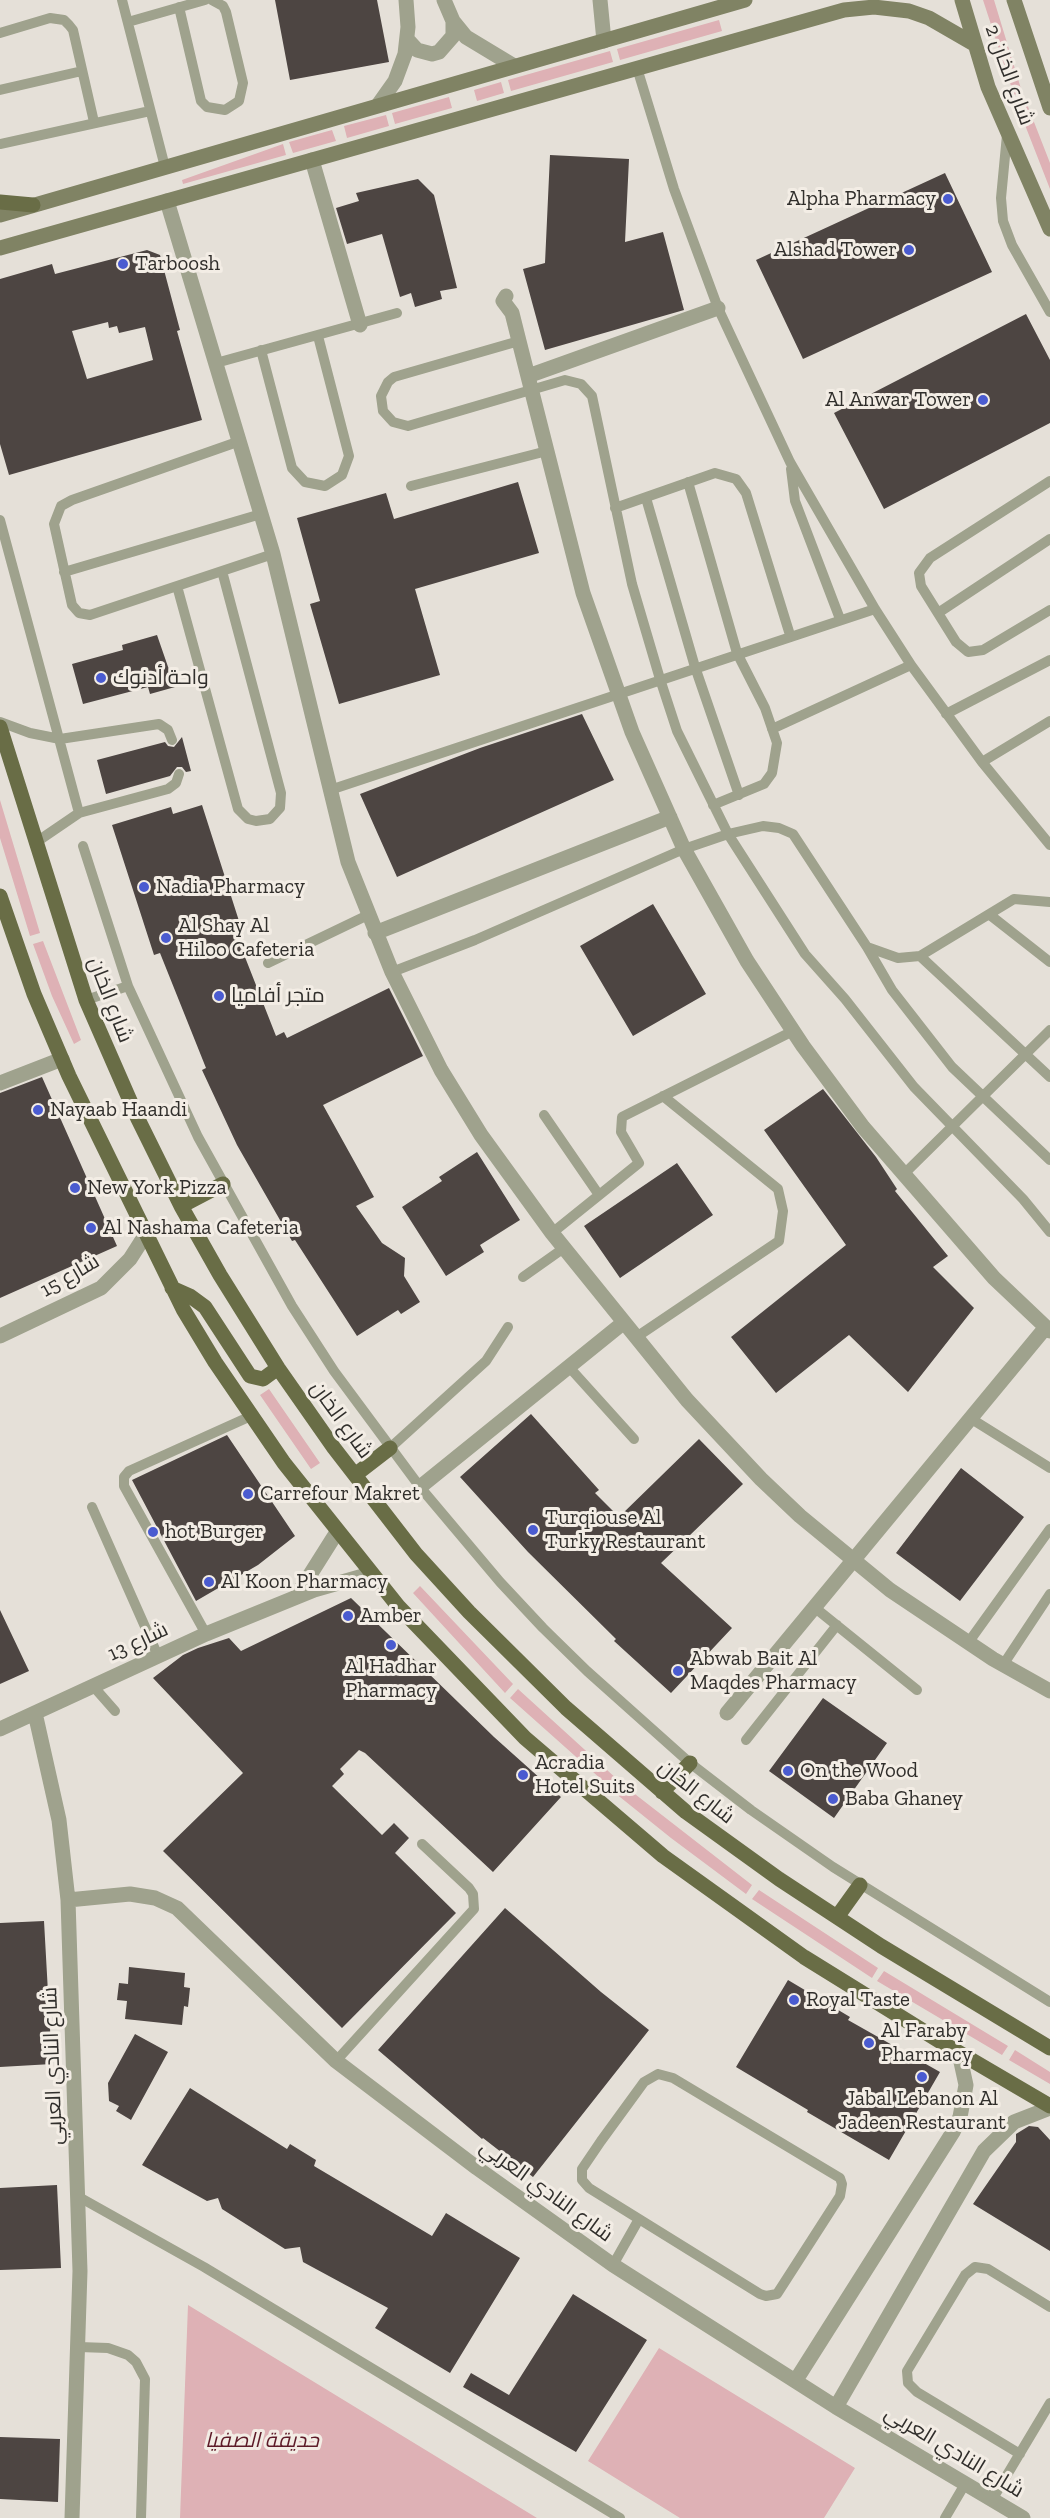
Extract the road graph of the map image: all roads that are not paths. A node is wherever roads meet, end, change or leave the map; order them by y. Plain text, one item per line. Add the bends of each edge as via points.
1 (122, 0) edge
2 (205, 0) edge
3 (212, 0) edge
4 (406, 0) edge
5 (444, 0) edge
6 (600, 0) edge
7 (745, 0) edge
8 (962, 0) edge
9 (1014, 0) edge
10 (895, 4) edge
11 (179, 7) junction
12 (453, 21) junction
13 (128, 22) junction
14 (0, 33) edge
15 (407, 39) junction
16 (604, 41) junction
17 (974, 45) junction
18 (514, 66) junction
19 (637, 68) junction
20 (82, 71) junction
21 (0, 90) edge
22 (378, 105) junction
23 (1050, 108) edge
24 (150, 111) junction
25 (94, 122) junction
26 (1007, 135) junction
27 (0, 144) edge
28 (312, 160) junction
29 (165, 167) junction
30 (166, 201) junction
31 (0, 202) edge
32 (33, 205) junction
33 (0, 215) edge
34 (1050, 229) edge
35 (0, 248) edge
36 (506, 296) dead end
37 (718, 308) junction
38 (1050, 312) edge
39 (397, 313) dead end
40 (360, 325) junction
41 (318, 336) junction
42 (519, 341) junction
43 (261, 350) junction
44 (216, 363) junction
45 (530, 383) junction
46 (240, 441) junction
47 (547, 451) junction
48 (790, 462) junction
49 (1050, 481) edge
50 (688, 482) junction
51 (411, 486) dead end
52 (646, 498) junction
53 (615, 508) junction
54 (261, 514) junction
55 (0, 520) edge
56 (1050, 539) edge
57 (273, 554) junction
58 (222, 571) junction
59 (64, 572) junction
60 (177, 586) junction
61 (874, 609) junction
62 (1050, 610) edge
63 (938, 613) junction
64 (840, 619) junction
65 (790, 636) junction
66 (737, 653) junction
67 (1050, 660) edge
68 (911, 665) junction
69 (695, 667) junction
70 (660, 679) junction
71 (617, 693) junction
72 (946, 714) junction
73 (1050, 721) edge
74 (0, 722) edge
75 (0, 727) edge
76 (772, 729) junction
77 (60, 739) junction
78 (172, 740) dead end
79 (982, 762) junction
80 (179, 774) dead end
81 (330, 790) junction
82 (739, 795) junction
83 (713, 805) junction
84 (79, 813) junction
85 (670, 817) junction
86 (728, 834) junction
87 (35, 843) junction
88 (1050, 845) edge
89 (84, 846) dead end
90 (684, 849) junction
91 (0, 896) edge
92 (1050, 902) edge
93 (368, 915) junction
94 (990, 915) junction
95 (375, 933) junction
96 (867, 947) junction
97 (920, 956) junction
98 (1050, 962) edge
99 (268, 963) dead end
100 (392, 972) junction
101 (128, 986) junction
102 (86, 1000) junction
103 (1050, 1030) edge
104 (793, 1031) junction
105 (1026, 1054) junction
106 (62, 1059) junction
107 (1050, 1077) edge
108 (0, 1083) edge
109 (985, 1095) junction
110 (663, 1096) junction
111 (544, 1114) dead end
112 (954, 1126) junction
113 (1050, 1160) edge
114 (903, 1175) junction
115 (223, 1184) junction
116 (599, 1195) junction
117 (181, 1206) junction
118 (1050, 1232) edge
119 (552, 1233) junction
120 (146, 1234) junction
121 (564, 1248) junction
122 (522, 1277) dead end
123 (172, 1288) junction
124 (623, 1323) junction
125 (508, 1327) dead end
126 (1048, 1329) edge
127 (0, 1336) edge
128 (635, 1338) junction
129 (569, 1367) junction
130 (278, 1368) junction
131 (251, 1416) junction
132 (970, 1418) junction
133 (634, 1438) dead end
134 (390, 1448) junction
135 (1050, 1468) edge
136 (355, 1475) junction
137 (420, 1487) junction
138 (92, 1507) dead end
139 (1050, 1529) edge
140 (337, 1533) junction
141 (853, 1561) junction
142 (370, 1574) junction
143 (1050, 1594) edge
144 (296, 1597) junction
145 (814, 1607) junction
146 (837, 1625) junction
147 (206, 1634) junction
148 (968, 1643) junction
149 (158, 1656) junction
150 (1003, 1665) junction
151 (93, 1686) junction
152 (1049, 1688) edge
153 (917, 1690) dead end
154 (115, 1711) dead end
155 (35, 1713) junction
156 (727, 1713) dead end
157 (0, 1729) edge
158 (746, 1740) dead end
159 (690, 1763) junction
160 (662, 1792) junction
161 (422, 1845) dead end
162 (860, 1885) junction
163 (68, 1900) junction
164 (837, 1917) junction
165 (1050, 2001) edge
166 (1050, 2048) edge
167 (959, 2053) junction
168 (336, 2061) junction
169 (1050, 2107) edge
170 (78, 2197) junction
171 (639, 2219) junction
172 (613, 2265) junction
173 (1050, 2307) edge
174 (79, 2347) junction
175 (796, 2380) junction
176 (1050, 2403) edge
177 (836, 2406) junction
178 (1020, 2454) junction
179 (965, 2484) junction
180 (992, 2500) junction
181 (72, 2518) edge
182 (141, 2518) edge
183 (620, 2518) edge
184 (945, 2518) edge
185 (1023, 2518) edge

1 - 13 lane
2 - 11 lane
3 - 11 lane via 226,12 243,83 239,101 225,110 207,107 201,101
4 - 15 street
5 - 12 street
6 - 16 street
7 - 16 street
8 - 17 street, شارع الخان 2
9 - 23 street, شارع الخان 2
10 - 17 street
10 - 19 street via 844,10
11 - 13 lane
12 - 15 street via 450,43 439,52 417,50
12 - 18 street via 474,43
13 - 24 lane
14 - 20 lane via 50,18 64,20 73,30
15 - 22 street via 395,81
16 - 18 street
17 - 26 street, شارع الخان 2
18 - 22 street
19 - 28 street
19 - 37 lane via 674,189
20 - 21 lane
20 - 25 lane
22 - 29 street
24 - 25 lane
24 - 29 lane
25 - 27 lane
26 - 34 street, شارع الخان 2
26 - 38 lane via 1001,198 1003,221 1012,245
28 - 30 street
28 - 40 street
29 - 32 street
30 - 35 street
30 - 44 street
31 - 32 main road
32 - 33 street
36 - 42 street via 503,301 512,313
37 - 45 street
37 - 48 lane
39 - 40 lane
40 - 41 lane
41 - 43 lane
41 - 43 lane via 349,456 342,475 325,486 305,482 292,468
42 - 45 street
42 - 45 lane via 394,377 384,389 381,404 393,422 408,426
43 - 44 lane
44 - 46 street
45 - 47 street
45 - 53 lane via 565,380 581,384 592,396
46 - 54 street
46 - 59 lane via 66,502 56,512 54,524
47 - 51 lane
47 - 71 street via 584,593
48 - 61 lane
48 - 64 lane via 795,501
49 - 63 lane via 925,562 919,580
50 - 52 lane
50 - 65 lane via 715,473 736,479 746,493
50 - 66 lane
52 - 53 lane
52 - 69 lane
53 - 70 lane
54 - 57 street
54 - 59 lane
55 - 77 lane
56 - 63 lane
57 - 58 lane
57 - 81 street
58 - 60 lane
58 - 60 lane via 281,793 280,808 270,819 248,819 238,809
59 - 60 lane via 72,605 85,615
61 - 64 lane
61 - 68 lane
62 - 63 lane via 973,653 959,646
64 - 65 lane
65 - 66 lane
66 - 69 lane
66 - 76 lane
67 - 72 lane
68 - 72 lane
68 - 76 lane
69 - 70 lane
69 - 82 lane
70 - 71 lane
70 - 83 lane via 677,731
71 - 81 lane
71 - 85 street
72 - 79 lane
73 - 79 lane
74 - 77 lane via 30,734
75 - 87 main road, شارع الخان
76 - 82 lane via 777,743 772,773 764,784
77 - 78 lane via 154,724 168,730
77 - 84 lane
79 - 88 lane
80 - 84 lane via 168,789
81 - 93 street via 348,862
82 - 83 lane
83 - 86 lane
84 - 87 lane
85 - 90 street
85 - 95 street
86 - 90 lane
86 - 96 lane via 764,826 793,834
86 - 112 lane via 805,954 914,1088
87 - 102 main road, شارع الخان
89 - 101 lane
90 - 100 lane
90 - 104 street via 747,961
91 - 106 main road via 34,994
92 - 94 lane via 1014,899
93 - 95 street
93 - 99 lane
94 - 97 lane
94 - 98 lane
95 - 100 street
96 - 97 lane via 898,958
96 - 109 lane via 892,990 952,1067
97 - 105 lane
100 - 119 street via 441,1070 480,1135
101 - 102 lane
101 - 115 lane via 177,1096
102 - 117 main road, شارع الخان
103 - 105 lane
104 - 110 lane
104 - 114 street
105 - 107 lane
105 - 109 lane
106 - 108 street
106 - 120 main road
109 - 112 lane
109 - 113 lane
110 - 116 lane via 622,1117 621,1132 639,1162
110 - 128 lane via 778,1189 783,1211 779,1241
111 - 116 lane
112 - 114 lane
112 - 118 lane
114 - 126 street via 994,1278
115 - 117 main road
115 - 134 lane via 298,1316
116 - 119 lane
117 - 130 main road, شارع الخان
119 - 121 street
120 - 123 main road
120 - 127 street, شارع 15 via 130,1259 101,1288
121 - 122 lane
121 - 124 street
123 - 130 main road via 205,1307 250,1376 263,1378
123 - 131 main road
124 - 128 street
124 - 129 street
125 - 134 lane via 486,1361
126 - 132 street
128 - 141 street via 746,1464
129 - 133 lane
129 - 137 street
130 - 136 main road, شارع الخان
131 - 140 main road
131 - 147 lane via 129,1472 124,1478 124,1486
132 - 135 lane
132 - 141 street
134 - 136 main road
134 - 137 lane
136 - 160 main road, شارع الخان via 416,1554 469,1612 590,1731
137 - 159 lane via 543,1628
138 - 149 lane
139 - 148 lane
140 - 142 main road
140 - 144 street
141 - 145 street
141 - 148 street
142 - 144 street, شارع 13
142 - 167 main road via 481,1695 617,1818 705,1888 795,1950
143 - 150 lane
144 - 147 street, شارع 13
145 - 146 lane
145 - 156 street
146 - 153 lane
146 - 158 lane
147 - 149 street, شارع 13
148 - 150 street
149 - 151 street, شارع 13
150 - 152 street
151 - 154 lane
151 - 155 street, شارع 13
155 - 157 street, شارع 13
155 - 163 street, شارع النادي العربي via 59,1820
159 - 160 main road
159 - 162 lane
160 - 164 main road, شارع الخان via 732,1846
161 - 168 lane via 469,1888 474,1909
162 - 164 main road
162 - 165 lane
163 - 168 street, شارع النادي العربي via 130,1894 155,1898 177,1908
163 - 170 street, شارع النادي العربي
164 - 166 main road, شارع الخان
167 - 169 main road
167 - 175 street via 966,2085 953,2132
168 - 172 street, شارع النادي العربي
169 - 177 street via 1014,2122 984,2151
170 - 174 street, شارع النادي العربي
170 - 183 lane via 204,2267
171 - 171 lane via 760,2294 772,2296 781,2290 840,2196 842,2184 826,2168 668,2076 658,2074 644,2082 581,2174 589,2188
171 - 172 lane
172 - 175 street, شارع النادي العربي
173 - 178 lane via 988,2269 975,2267 965,2275 907,2371 908,2384 916,2392
174 - 181 street, شارع النادي العربي
174 - 182 lane via 108,2348 128,2355 146,2379
175 - 177 street, شارع النادي العربي
176 - 178 lane
177 - 179 street, شارع النادي العربي
178 - 180 lane
179 - 180 street, شارع النادي العربي
179 - 184 lane
180 - 185 street, شارع النادي العربي

